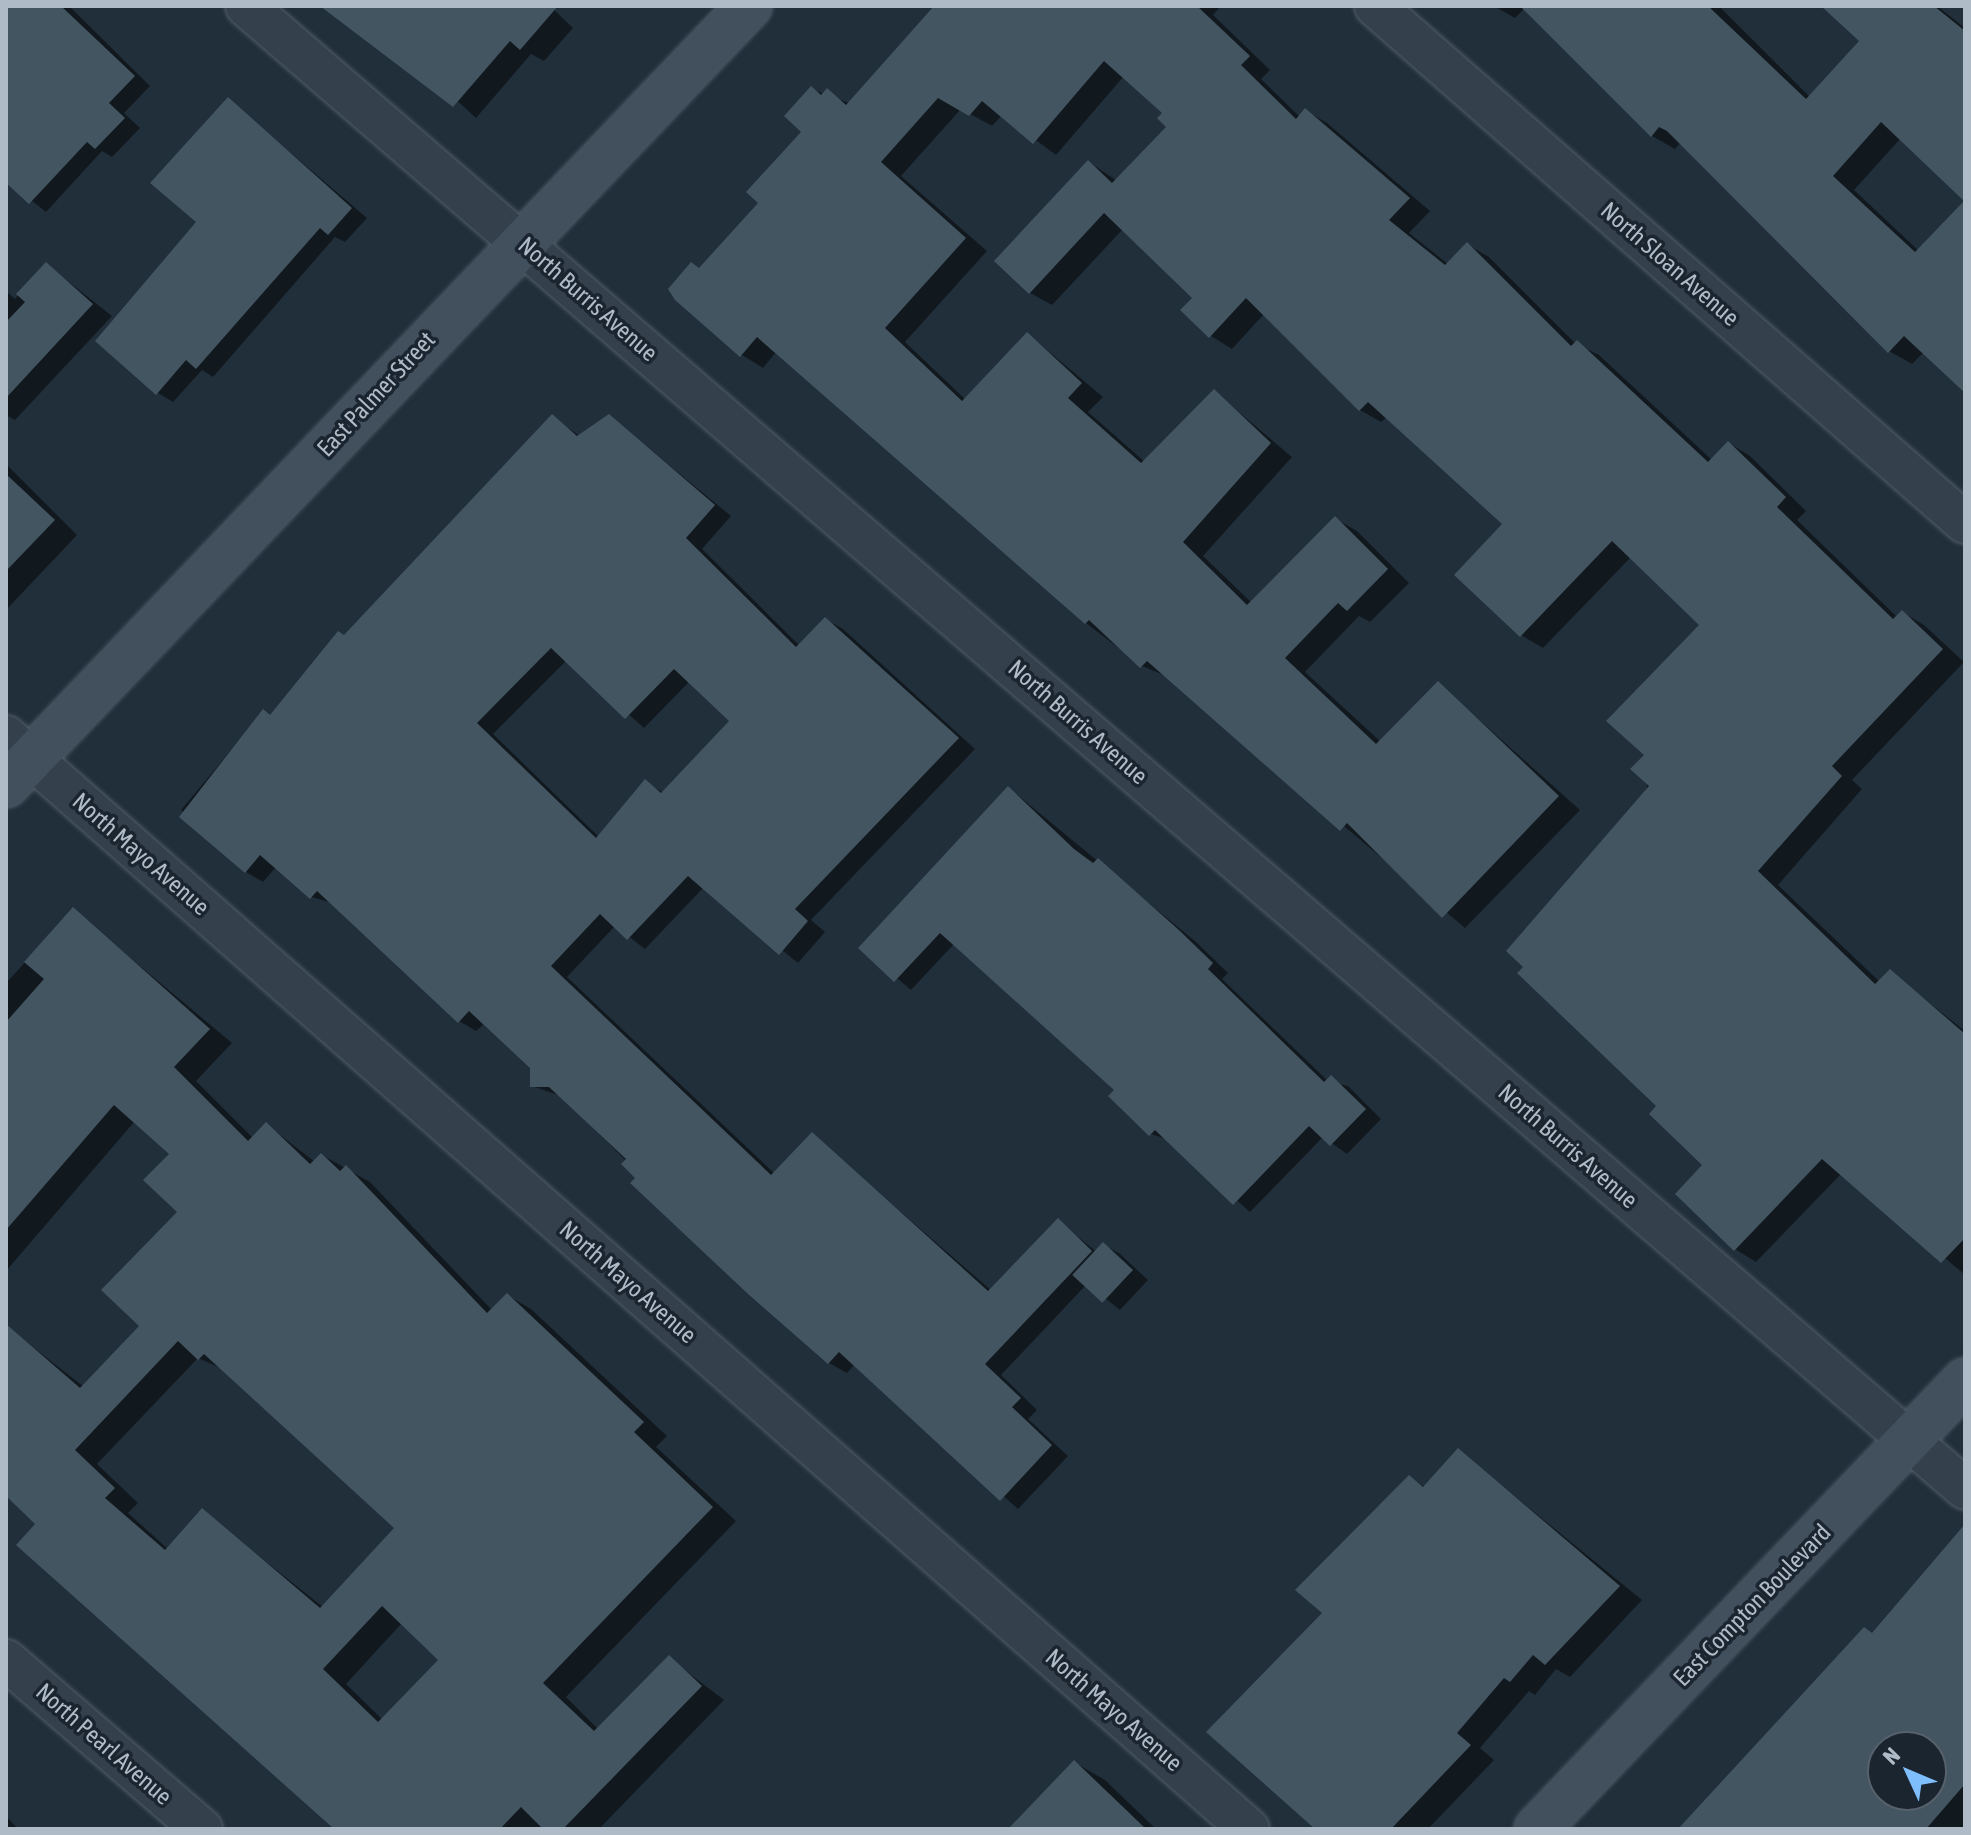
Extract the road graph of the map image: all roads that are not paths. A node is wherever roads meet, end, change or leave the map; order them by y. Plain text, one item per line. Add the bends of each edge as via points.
1 (246, 6) edge
2 (749, 6) edge
3 (1375, 6) edge
4 (522, 241) junction
5 (1965, 523) edge
6 (15, 760) edge
7 (1965, 1381) edge
8 (1909, 1440) junction
9 (1965, 1489) edge
10 (6, 1660) edge
11 (202, 1829) edge
12 (1249, 1829) edge
13 (1537, 1829) edge

1 - 4 street, North Burris Avenue
2 - 4 main road, East Palmer Street
3 - 5 street, North Sloan Avenue
4 - 6 main road, East Palmer Street
4 - 8 street, North Burris Avenue
6 - 12 street, North Mayo Avenue
7 - 8 main road, East Compton Boulevard
8 - 9 street, North Burris Avenue
8 - 13 main road, East Compton Boulevard
10 - 11 street, North Pearl Avenue

